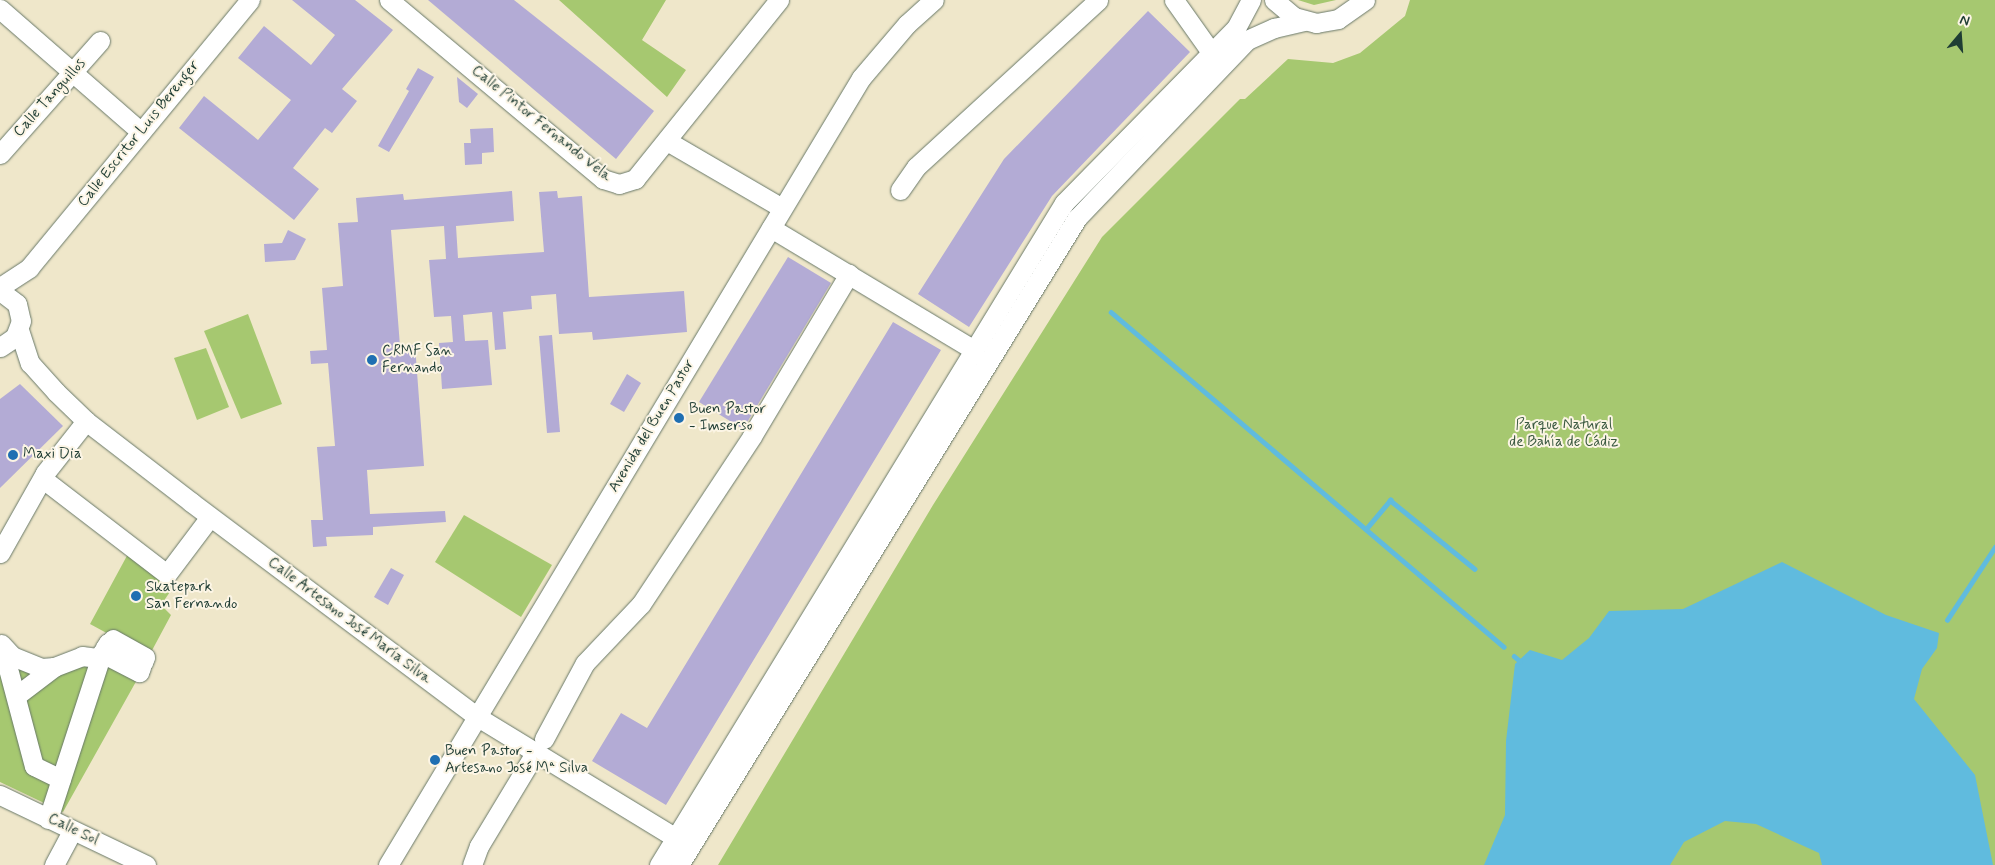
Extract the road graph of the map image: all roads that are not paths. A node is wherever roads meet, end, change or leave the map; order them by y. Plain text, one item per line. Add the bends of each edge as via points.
1 (250, 0) edge
2 (389, 0) edge
3 (779, 0) edge
4 (934, 0) edge
5 (1098, 0) edge
6 (1174, 0) edge
7 (1251, 0) edge
8 (1274, 0) edge
9 (1364, 0) edge
10 (0, 9) edge
11 (1305, 21) junction
12 (100, 41) dead end
13 (1211, 52) junction
14 (72, 72) junction
15 (141, 132) junction
16 (667, 141) junction
17 (0, 154) edge
18 (900, 190) dead end
19 (782, 208) junction
20 (771, 228) junction
21 (29, 268) junction
22 (848, 274) junction
23 (0, 289) edge
24 (17, 304) junction
25 (19, 330) junction
26 (0, 347) edge
27 (974, 350) junction
28 (30, 363) junction
29 (86, 421) junction
30 (43, 479) junction
31 (210, 517) junction
32 (5, 528) edge
33 (0, 553) edge
34 (113, 639) dead end
35 (1, 645) edge
36 (99, 658) junction
37 (54, 667) junction
38 (16, 696) junction
39 (476, 716) junction
40 (540, 746) junction
41 (61, 779) junction
42 (0, 795) edge
43 (48, 819) junction
44 (72, 831) junction
45 (683, 842) junction
46 (54, 865) edge
47 (146, 865) edge
48 (388, 865) edge
49 (472, 865) edge
50 (659, 865) edge
51 (679, 865) edge

1 - 15 street, Calle Escritor Luis Berenger
2 - 16 street, Calle Pintor Fernando Vela via 610,183 635,179
3 - 16 street, Calle Pintor Fernando Vela
4 - 19 street, Avenida del Buen Pastor via 908,24 861,78
5 - 18 street via 916,167
6 - 13 street
7 - 13 street via 1236,28
8 - 11 street via 1284,11
9 - 11 street via 1338,19
10 - 14 street
11 - 45 street via 1274,28 1248,40 1077,218
12 - 14 street, Calle Tanguillos
13 - 27 street via 1064,203
14 - 15 street
14 - 17 street, Calle Tanguillos
15 - 21 street, Calle Escritor Luis Berenger
16 - 19 street
19 - 20 street, Avenida del Buen Pastor
20 - 22 street
20 - 39 street, Avenida del Buen Pastor
21 - 23 street
21 - 24 street
22 - 27 street
22 - 40 street via 747,444 641,604 586,663
23 - 24 street
24 - 25 street, Calle Artesano José María Silva via 21,312
25 - 26 street
25 - 28 street, Calle Artesano José María Silva
26 - 28 street, Calle Artesano José María Silva
27 - 45 street
28 - 29 street, Calle Artesano José María Silva
29 - 30 street
29 - 31 street, Calle Artesano José María Silva
30 - 31 street via 167,574
30 - 32 street
31 - 39 street, Calle Artesano José María Silva
32 - 33 street
34 - 36 street via 145,657 142,662 108,643 106,648 141,667 139,672 102,653
35 - 37 street via 30,665
35 - 38 street
36 - 37 street via 82,656
36 - 41 street
37 - 38 street
38 - 41 street via 34,766
39 - 40 street, Calle Artesano José María Silva
39 - 48 street, Avenida del Buen Pastor
40 - 45 street, Calle Artesano José María Silva
40 - 49 street via 479,846
41 - 43 street
42 - 43 street, Calle Sol
43 - 44 street, Calle Sol
44 - 46 street
44 - 47 street, Calle Sol
45 - 50 street
45 - 51 street

